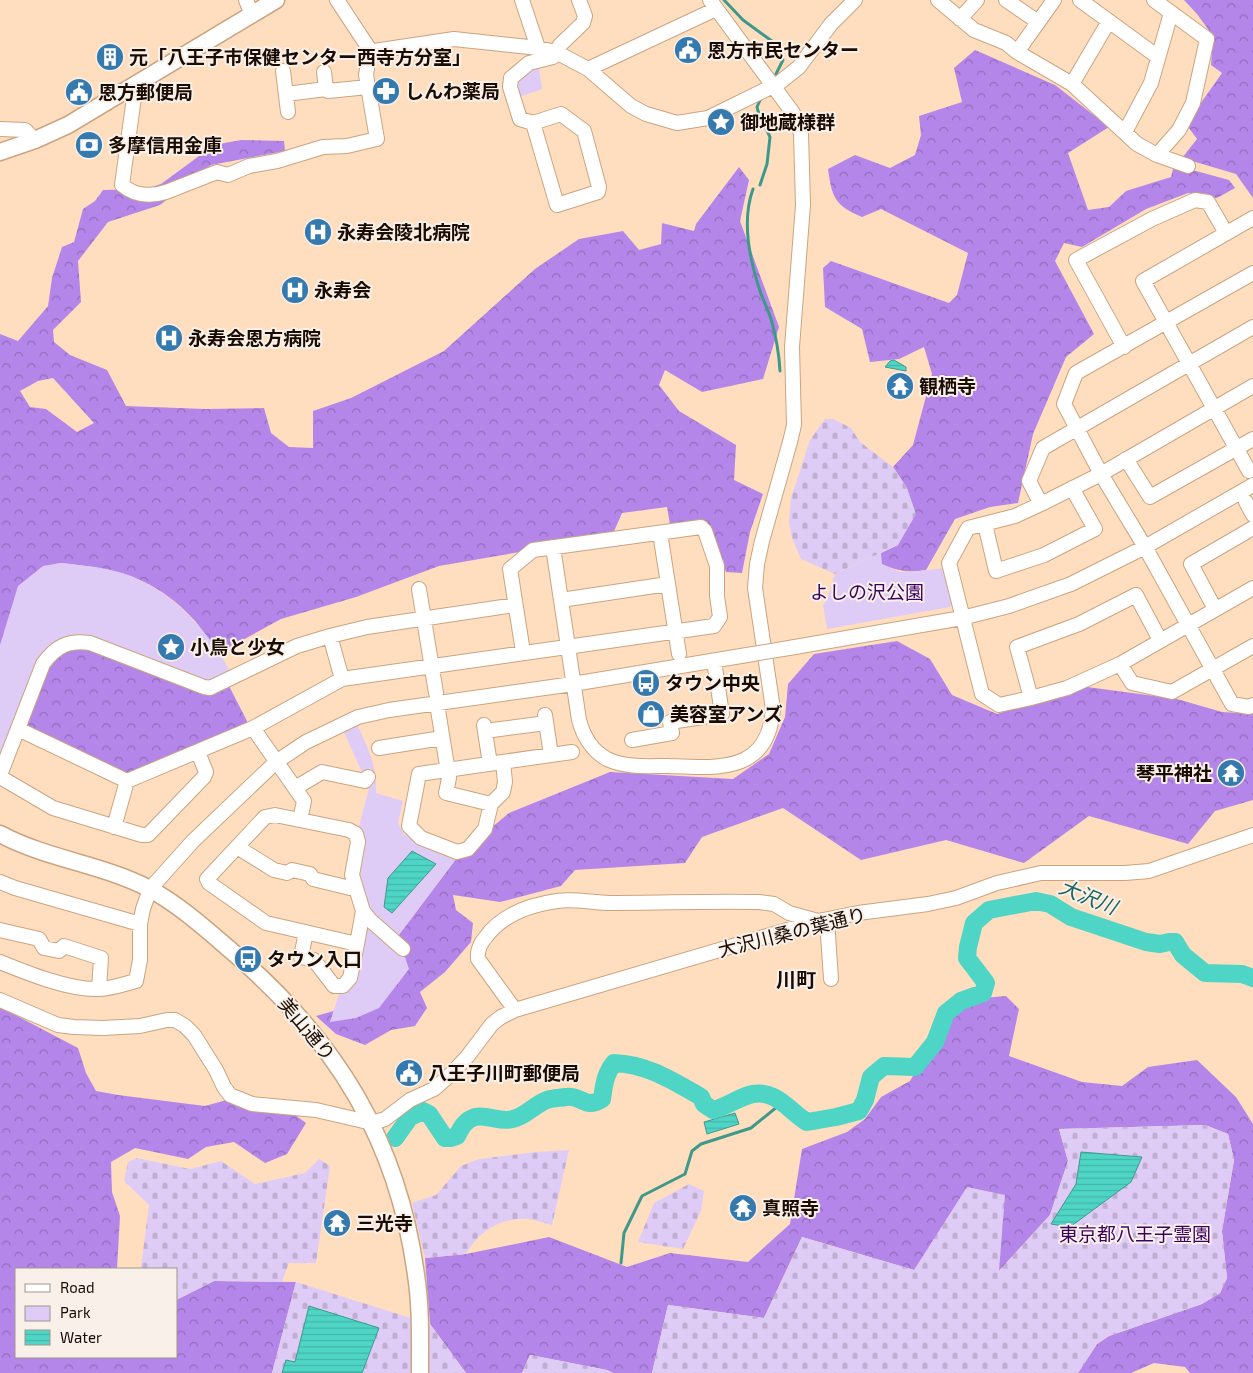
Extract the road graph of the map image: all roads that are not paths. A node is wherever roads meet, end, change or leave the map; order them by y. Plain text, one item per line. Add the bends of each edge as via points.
1 (276, 0) edge
2 (337, 0) edge
3 (522, 0) edge
4 (579, 0) edge
5 (938, 0) edge
6 (977, 0) edge
7 (1006, 0) edge
8 (1054, 0) edge
9 (1080, 0) edge
10 (1154, 0) edge
11 (849, 2) edge
12 (713, 4) edge
13 (249, 7) edge
14 (1172, 13) junction
15 (960, 19) junction
16 (1109, 21) junction
17 (1038, 22) junction
18 (538, 48) junction
19 (370, 50) junction
20 (556, 52) junction
21 (1017, 52) junction
22 (1158, 57) junction
23 (588, 69) junction
24 (283, 71) dead end
25 (324, 72) dead end
26 (136, 83) junction
27 (1072, 84) junction
28 (773, 86) junction
29 (368, 87) junction
30 (326, 89) junction
31 (286, 94) junction
32 (288, 112) dead end
33 (533, 123) junction
34 (0, 129) edge
35 (1125, 132) junction
36 (36, 140) junction
37 (0, 152) edge
38 (1157, 155) junction
39 (1188, 166) dead end
40 (1253, 218) edge
41 (1226, 233) junction
42 (1253, 273) edge
43 (1166, 322) junction
44 (1253, 327) edge
45 (1124, 347) junction
46 (1189, 364) junction
47 (1253, 386) edge
48 (1214, 408) junction
49 (1077, 428) junction
50 (1253, 439) edge
51 (1237, 449) junction
52 (1126, 459) junction
53 (1249, 471) dead end
54 (1101, 474) junction
55 (1253, 485) edge
56 (1072, 488) junction
57 (1246, 502) dead end
58 (1041, 504) junction
59 (1253, 515) edge
60 (985, 524) junction
61 (1253, 528) edge
62 (660, 533) junction
63 (1145, 547) junction
64 (553, 548) junction
65 (668, 584) junction
66 (1253, 588) edge
67 (419, 589) dead end
68 (561, 600) junction
69 (515, 605) junction
70 (1215, 609) junction
71 (424, 618) junction
72 (962, 618) junction
73 (1187, 625) junction
74 (676, 631) junction
75 (330, 636) junction
76 (1160, 640) junction
77 (1253, 646) edge
78 (569, 647) junction
79 (523, 652) junction
80 (680, 654) dead end
81 (714, 661) junction
82 (1120, 664) junction
83 (432, 666) junction
84 (1212, 669) junction
85 (342, 678) junction
86 (573, 684) junction
87 (437, 698) junction
88 (1031, 698) junction
89 (1253, 704) edge
90 (253, 728) junction
91 (18, 729) junction
92 (442, 738) junction
93 (632, 740) dead end
94 (379, 748) dead end
95 (198, 752) junction
96 (572, 752) dead end
97 (551, 755) junction
98 (276, 762) junction
99 (496, 763) junction
100 (448, 770) junction
101 (0, 776) edge
102 (367, 779) dead end
103 (127, 781) junction
104 (295, 788) junction
105 (491, 804) junction
106 (300, 820) junction
107 (114, 827) junction
108 (0, 834) edge
109 (1253, 835) edge
110 (237, 847) junction
111 (0, 882) edge
112 (356, 888) junction
113 (150, 889) junction
114 (364, 911) junction
115 (823, 921) junction
116 (140, 924) junction
117 (0, 930) edge
118 (306, 932) junction
119 (357, 944) junction
120 (403, 949) dead end
121 (0, 962) edge
122 (831, 979) dead end
123 (99, 989) junction
124 (0, 1000) edge
125 (515, 1010) junction
126 (372, 1123) junction
127 (420, 1373) edge

1 - 13 main road
2 - 19 street
3 - 18 street
4 - 20 street via 585,16 583,23
5 - 15 street
6 - 15 street
7 - 17 street
8 - 17 street
9 - 16 street
10 - 14 street
11 - 28 street via 800,67
12 - 23 street
12 - 28 street
13 - 26 main road
14 - 22 street
14 - 38 street via 1207,39 1193,103 1178,130
15 - 21 street via 974,30 1006,43
16 - 22 street
16 - 27 street
17 - 21 street
18 - 19 street via 454,39
18 - 20 street
19 - 29 street via 366,74
20 - 23 street
20 - 33 street via 553,57 529,63 510,82 520,119
21 - 27 street
22 - 35 street via 1151,83
23 - 28 street via 631,106 677,123 708,118
24 - 31 street
25 - 30 street
26 - 29 street via 122,185 148,196 216,172 228,175 249,166 323,147 347,146 377,139
26 - 36 main road via 68,125
27 - 35 street
28 - 86 street via 798,123 801,134 803,205 792,347 794,425 762,540 755,588 773,709 772,724 752,755 732,765 716,768 626,765 607,759 588,741 581,730
29 - 30 street
30 - 31 street
31 - 32 street
33 - 33 street via 562,114 584,131 598,192 557,205
34 - 36 street via 26,130
35 - 38 street via 1137,144
36 - 37 main road
38 - 39 street
40 - 41 street
41 - 43 street via 1143,281
41 - 45 street via 1208,202 1195,200 1076,260
42 - 43 street
43 - 45 street
43 - 46 street
44 - 46 street
45 - 49 street via 1076,373 1064,404
46 - 48 street
46 - 49 street
47 - 48 street
48 - 51 street
48 - 52 street
49 - 54 street
49 - 58 street via 1043,448 1029,481
50 - 51 street
51 - 52 street via 1150,497
51 - 53 street
52 - 54 street
54 - 56 street
54 - 63 street
55 - 63 street
56 - 58 street
56 - 60 street via 1096,529 1044,555 996,571
57 - 59 street
58 - 60 street via 1015,516
60 - 72 street via 968,528 949,563
61 - 70 street via 1191,564
62 - 64 street
62 - 65 street
62 - 74 street via 701,527 717,566 720,617 714,626
63 - 72 street via 1071,584 1009,606
63 - 73 street
64 - 68 street
64 - 69 street via 533,550 510,569
65 - 68 street
65 - 74 street
66 - 70 street
67 - 71 street
68 - 78 street
69 - 71 street
69 - 79 street
70 - 73 street
71 - 75 street
71 - 83 street
72 - 81 street, bridge
72 - 88 street via 982,694 999,705
73 - 76 street
73 - 84 street
74 - 78 street
74 - 80 street
75 - 85 street
75 - 91 street via 297,646 210,688 90,643 68,643 50,654 43,664
76 - 82 street
76 - 88 street via 1136,595 1079,624 1017,647
77 - 84 street
78 - 79 street
78 - 86 street
79 - 83 street
81 - 86 street
81 - 93 street via 722,714 670,722 672,733
82 - 84 street via 1132,683 1172,692
82 - 88 street via 1066,688
83 - 85 street
83 - 87 street
84 - 89 street via 1232,704 1249,707
85 - 90 street
86 - 87 street
87 - 92 street
87 - 98 street via 358,717 306,742
90 - 95 street
90 - 98 street
91 - 101 street
91 - 103 street
92 - 94 street
92 - 100 street
95 - 103 street
95 - 107 street via 206,772 204,777 148,835
96 - 97 street
97 - 99 street
97 - 99 street via 546,718 484,728
98 - 104 street
98 - 113 street via 193,841
99 - 100 street
99 - 105 street via 506,782 503,792
100 - 105 street via 446,793
100 - 105 street via 419,774 409,826 420,838 457,852 468,849 485,829
101 - 107 street via 53,808
102 - 104 street via 344,776 338,765
103 - 107 street
104 - 106 street via 304,802
106 - 110 street via 275,815 265,817
106 - 112 street via 356,834 358,842 352,875
108 - 113 main road, 美山通り via 22,845 96,867
109 - 115 street, 大沢川桑の葉通り via 1149,871 1041,873 997,882 956,898
110 - 112 street via 274,870 287,873 292,870 310,874 314,879
110 - 118 street via 206,878 209,883 266,923
111 - 116 street
112 - 114 street
113 - 116 street
113 - 126 main road, 美山通り via 214,936 278,993 332,1057
114 - 119 street
114 - 120 street
115 - 122 street
115 - 125 street, 大沢川桑の葉通り
115 - 125 street via 759,902 602,903 560,900 538,904 520,910 493,927 477,953
116 - 123 street via 140,960 136,981
117 - 123 street via 39,939 44,948 59,952 64,946 101,958
118 - 119 street
118 - 119 street via 301,957 314,960 334,986 343,986 350,978
121 - 123 street via 70,985
124 - 126 street via 58,1024 74,1027 140,1026 176,1020 194,1035 230,1095 252,1104 316,1110
125 - 126 street, 大沢川桑の葉通り via 492,1024 467,1058 434,1089 410,1100 385,1119
126 - 127 main road, 美山通り via 403,1206 412,1245 419,1307

